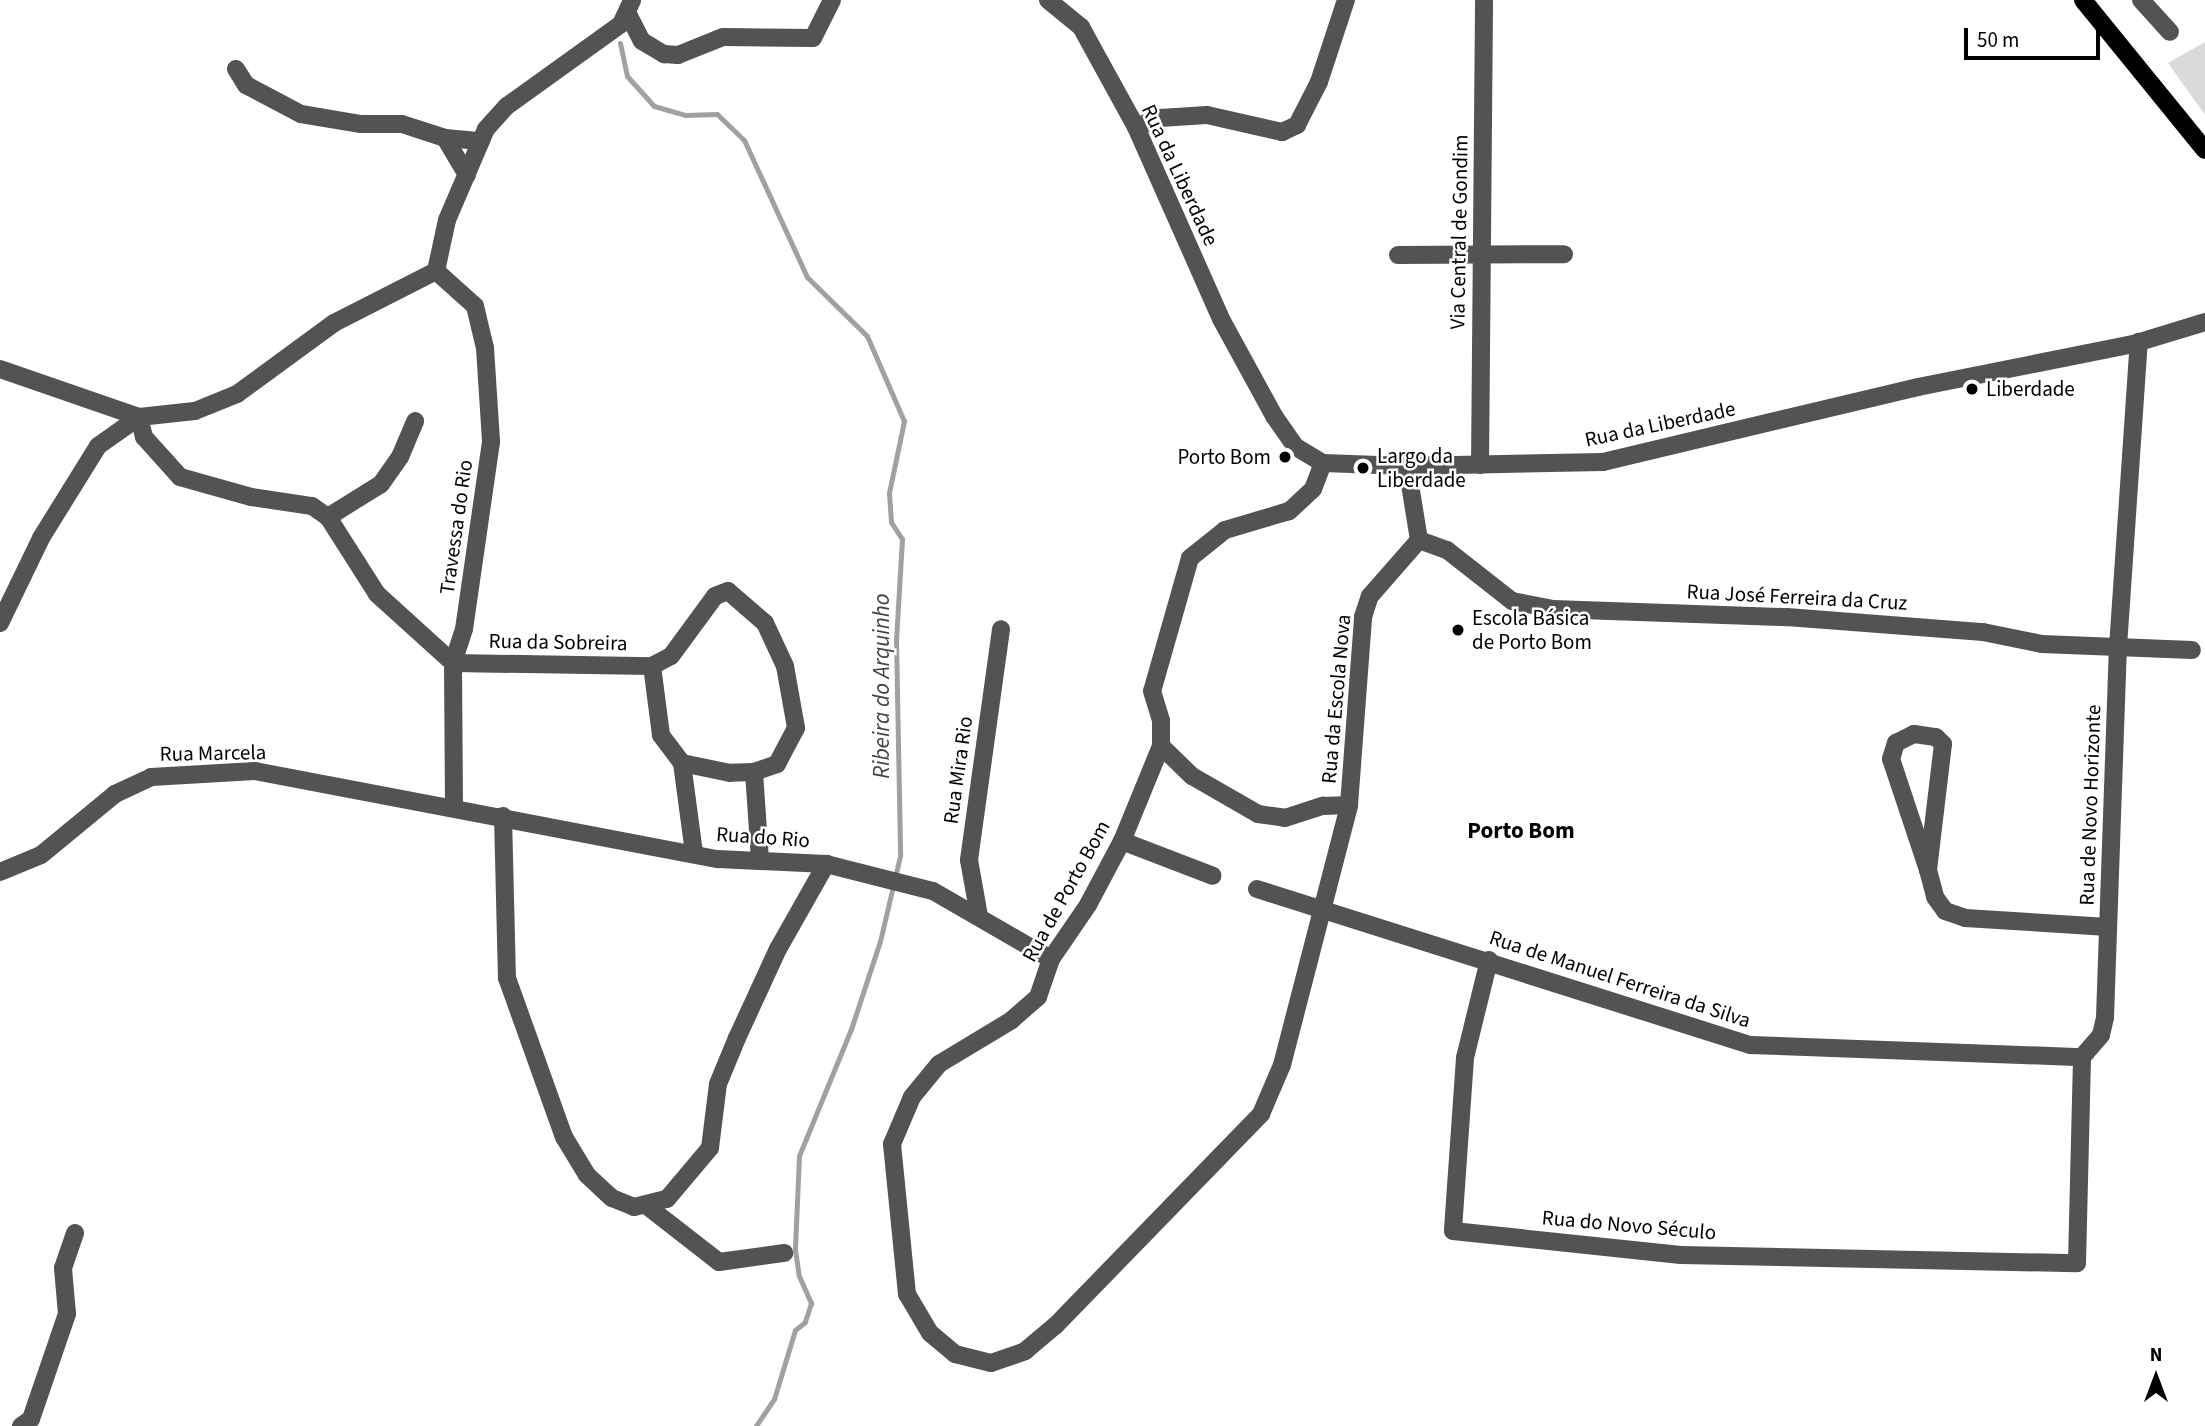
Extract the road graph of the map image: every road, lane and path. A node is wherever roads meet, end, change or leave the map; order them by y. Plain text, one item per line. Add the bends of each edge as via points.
1 (832, 0) edge
2 (1048, 0) edge
3 (1346, 0) edge
4 (1484, 0) edge
5 (2083, 0) edge
6 (2141, 0) edge
7 (630, 7) edge
8 (2170, 32) dead end
9 (236, 69) dead end
10 (1136, 127) junction
11 (445, 138) junction
12 (481, 141) junction
13 (2205, 150) edge
14 (467, 175) junction
15 (1481, 254) junction
16 (1564, 254) dead end
17 (1398, 255) dead end
18 (436, 271) junction
19 (2205, 322) edge
20 (2139, 342) junction
21 (0, 369) edge
22 (139, 417) junction
23 (415, 421) dead end
24 (1323, 463) junction
25 (1480, 465) junction
26 (1408, 466) junction
27 (328, 517) junction
28 (1419, 540) junction
29 (0, 623) edge
30 (1001, 629) dead end
31 (2118, 647) junction
32 (2192, 650) dead end
33 (453, 663) junction
34 (652, 666) junction
35 (1161, 746) junction
36 (682, 763) junction
37 (754, 772) junction
38 (1349, 805) junction
39 (454, 807) junction
40 (503, 816) junction
41 (1122, 841) junction
42 (694, 853) junction
43 (760, 859) junction
44 (826, 864) junction
45 (1928, 870) junction
46 (0, 873) edge
47 (1213, 876) dead end
48 (1257, 890) dead end
49 (1319, 909) junction
50 (979, 916) junction
51 (2108, 927) junction
52 (1051, 959) junction
53 (1489, 960) junction
54 (2082, 1057) junction
55 (647, 1206) junction
56 (75, 1233) dead end
57 (785, 1253) dead end
58 (21, 1426) edge

1 - 7 street via 813,38 723,37 678,55 664,54 642,41
2 - 10 street, Rua da Liberdade via 1081,27
3 - 10 street via 1319,82 1297,125 1282,132 1207,115 1160,118
4 - 15 street, Via Central de Gondim
5 - 13 main road
6 - 8 street
7 - 12 street via 507,106
9 - 11 street via 246,85 301,114 422,128
10 - 24 street, Rua da Liberdade via 1221,320 1274,416 1296,447
11 - 12 street
11 - 14 street
12 - 14 street
14 - 18 street via 447,220
15 - 16 street
15 - 17 street
15 - 25 street, Via Central de Gondim
18 - 22 street via 334,323 237,394 195,411
18 - 33 street, Travessa do Rio via 475,306 485,348 491,442 464,629
19 - 20 street, Rua da Liberdade
20 - 25 street, Rua da Liberdade via 1918,387 1603,462
20 - 31 street, Rua de Novo Horizonte
21 - 22 street
22 - 27 street via 144,438 180,477 251,497 312,506
22 - 29 street via 98,446 41,538
23 - 27 street via 400,457 381,484
24 - 26 street, Rua da Liberdade
24 - 35 street, Rua de Porto Bom via 1313,489 1289,511 1225,530 1190,558 1152,691 1161,721
25 - 26 street, Rua da Liberdade
26 - 28 street
27 - 33 street via 377,594
28 - 31 street, Rua José Ferreira da Cruz via 1447,550 1511,601 1553,608 1787,617 1983,632 2042,644
28 - 38 street, Rua da Escola Nova via 1370,596 1363,617
30 - 50 street, Rua Mira Rio via 969,860
31 - 32 street, Rua José Ferreira da Cruz
31 - 51 street, Rua de Novo Horizonte
33 - 34 street, Rua da Sobreira
33 - 39 street, Travessa do Rio
34 - 36 street, Rua da Sobreira via 661,735
34 - 37 street via 671,656 715,596 727,591 765,623 785,666 796,728 777,764
35 - 38 street via 1192,776 1258,814 1285,818
35 - 41 street, Rua de Porto Bom
36 - 37 street
36 - 42 street
37 - 43 street
38 - 49 street, Rua da Escola Nova
39 - 40 street, Rua do Rio
39 - 46 street, Rua Marcela via 255,772 151,777 115,794 41,855
40 - 42 street, Rua do Rio
40 - 55 street via 507,978 564,1137 587,1175 612,1198 634,1207
41 - 47 street
41 - 52 street, Rua de Porto Bom via 1088,905
42 - 43 street, Rua do Rio via 718,859
43 - 44 street, Rua do Rio
44 - 50 street, Rua do Rio via 933,891
44 - 55 street via 778,949 718,1084 710,1148 667,1199
45 - 45 street via 1943,744 1936,737 1914,734 1896,743 1891,758
45 - 51 street via 1935,897 1945,911 1965,918
48 - 49 street, Rua de Manuel Ferreira da Silva
49 - 52 street, Rua de Porto Bom via 1282,1065 1261,1114 1055,1326 1025,1350 990,1363 955,1354 930,1333 906,1294 892,1143 912,1097 939,1064 1012,1020 1038,997
49 - 53 street, Rua de Manuel Ferreira da Silva
50 - 52 street, Rua do Rio
51 - 54 street, Rua de Novo Horizonte via 2105,1017 2101,1035
53 - 54 street, Rua de Manuel Ferreira da Silva via 1750,1045
53 - 54 street, Rua do Novo Século via 1465,1058 1453,1231 1681,1255 2077,1263
55 - 57 street via 719,1262
56 - 58 street via 63,1268 67,1314 31,1419

